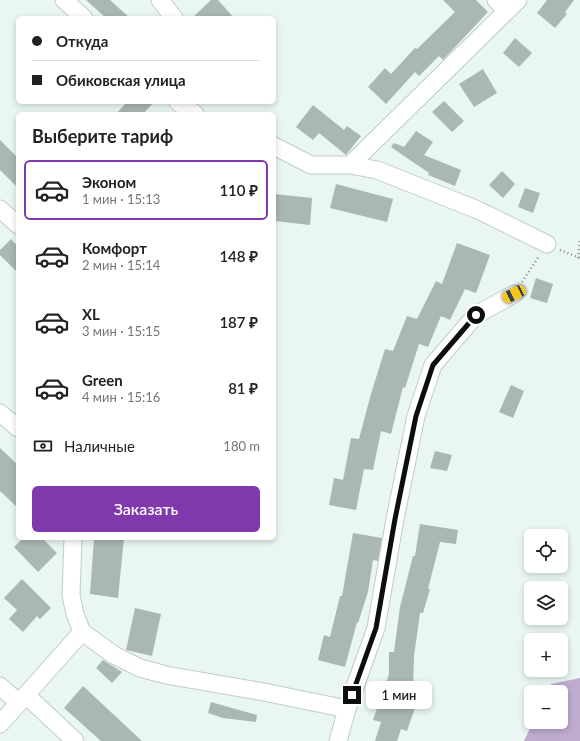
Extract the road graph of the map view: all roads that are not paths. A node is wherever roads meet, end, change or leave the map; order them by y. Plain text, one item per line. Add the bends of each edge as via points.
1 (64, 0) edge
2 (160, 0) edge
3 (507, 4) edge
4 (82, 16) edge
5 (172, 16) edge
6 (182, 104) edge
7 (196, 110) edge
8 (276, 147) edge
9 (350, 165) junction
10 (0, 209) edge
11 (16, 223) edge
12 (547, 244) road end
13 (514, 294) road end
14 (0, 412) edge
15 (16, 426) edge
16 (73, 540) edge
17 (82, 632) junction
18 (0, 686) edge
19 (23, 699) junction
20 (347, 709) junction
21 (0, 724) edge
22 (75, 741) edge
23 (338, 741) edge

1 - 4 street
2 - 5 street
3 - 9 street
6 - 7 street
8 - 9 street via 311,165
9 - 12 street via 377,170 478,210
10 - 11 street
13 - 20 street via 476,315 433,365 416,416 376,628
14 - 15 street
16 - 17 street via 71,595
17 - 19 street
17 - 20 street via 114,655 140,668 166,676
18 - 19 street
19 - 21 street
19 - 22 street
20 - 23 street

